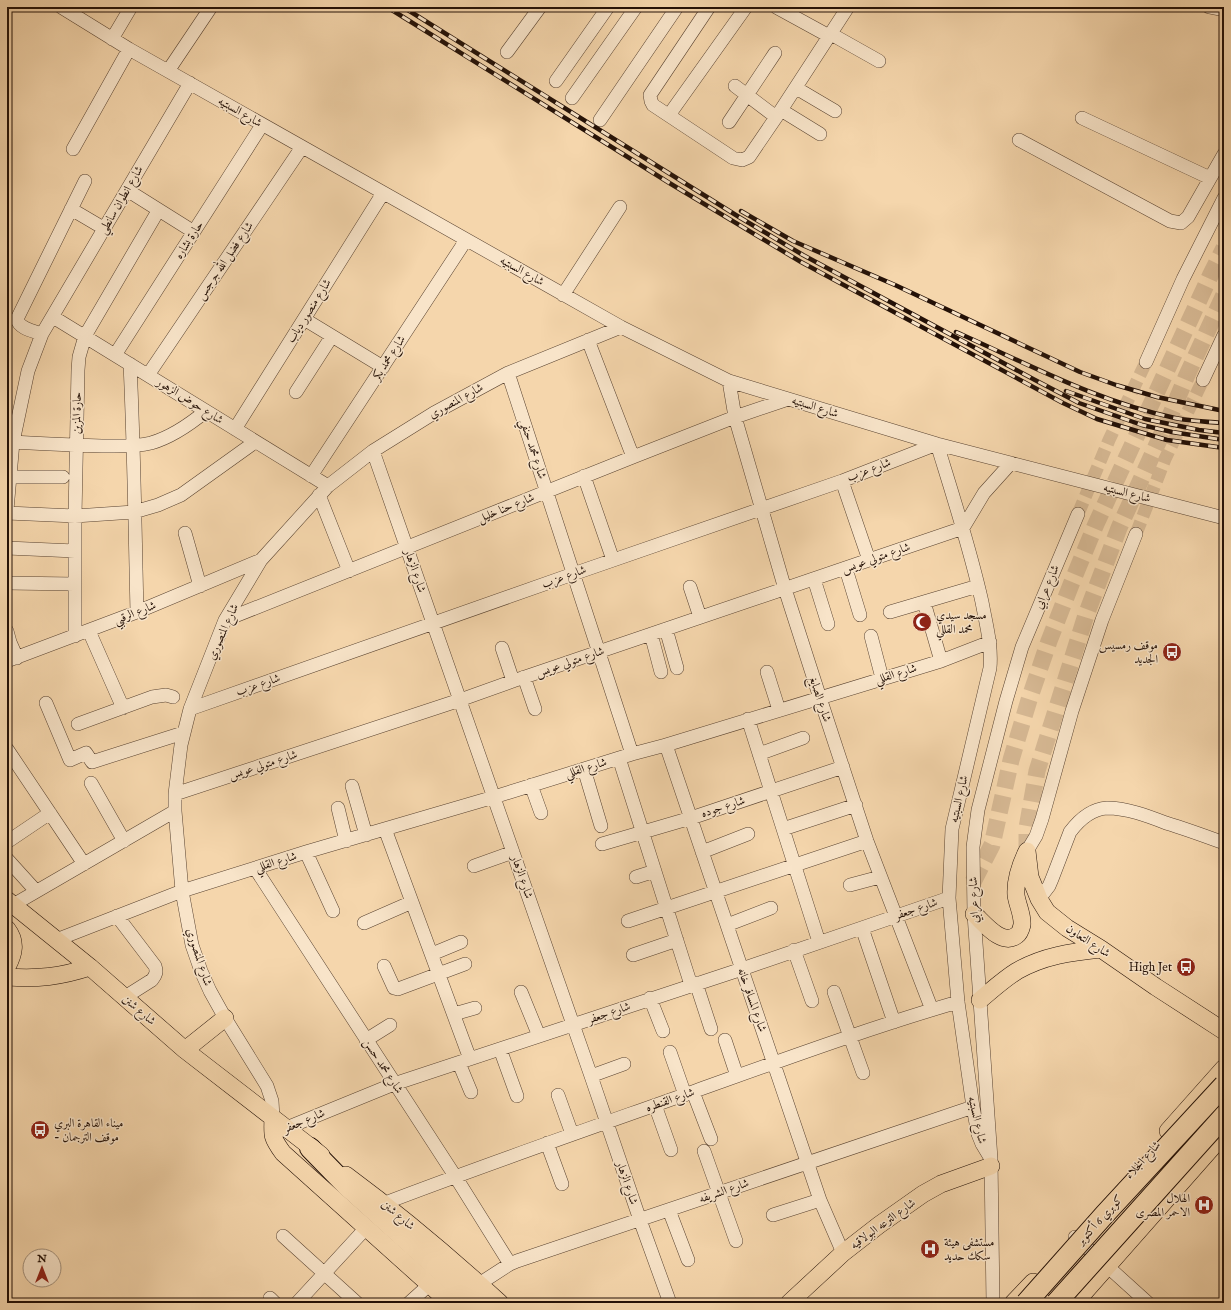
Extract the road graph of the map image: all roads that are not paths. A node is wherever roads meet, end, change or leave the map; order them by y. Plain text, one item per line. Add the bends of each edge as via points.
1 (131, 7) edge
2 (211, 7) edge
3 (540, 7) edge
4 (608, 7) edge
5 (635, 7) edge
6 (677, 7) edge
7 (709, 7) edge
8 (746, 7) edge
9 (776, 7) edge
10 (848, 7) edge
11 (1209, 7) edge
12 (64, 8) edge
13 (1224, 10) edge
14 (830, 35) junction
15 (112, 39) junction
16 (129, 49) junction
17 (507, 52) dead end
18 (775, 53) dead end
19 (879, 61) dead end
20 (168, 71) junction
21 (556, 81) dead end
22 (190, 83) junction
23 (735, 86) dead end
24 (796, 88) junction
25 (747, 95) junction
26 (572, 98) dead end
27 (835, 111) dead end
28 (779, 114) junction
29 (668, 115) junction
30 (1082, 118) dead end
31 (600, 120) dead end
32 (729, 122) dead end
33 (262, 125) junction
34 (820, 134) dead end
35 (1019, 140) dead end
36 (302, 147) junction
37 (73, 149) dead end
38 (1224, 154) edge
39 (1210, 178) junction
40 (85, 180) dead end
41 (127, 190) junction
42 (383, 193) junction
43 (1224, 198) edge
44 (620, 207) dead end
45 (71, 209) junction
46 (158, 211) junction
47 (105, 229) junction
48 (194, 232) junction
49 (466, 240) junction
50 (563, 295) junction
51 (53, 317) junction
52 (304, 319) junction
53 (621, 327) junction
54 (42, 334) junction
55 (1224, 335) edge
56 (85, 336) junction
57 (332, 336) junction
58 (588, 340) junction
59 (115, 355) junction
60 (1146, 362) tunnel mouth
61 (130, 364) junction
62 (383, 367) junction
63 (508, 373) junction
64 (148, 375) junction
65 (1203, 380) tunnel mouth
66 (729, 381) junction
67 (296, 392) dead end
68 (788, 399) junction
69 (206, 411) junction
70 (735, 417) junction
71 (235, 429) junction
72 (13, 442) junction
73 (255, 442) junction
74 (937, 444) junction
75 (76, 445) junction
76 (134, 446) junction
77 (373, 452) junction
78 (633, 457) junction
79 (1011, 463) junction
80 (311, 476) junction
81 (584, 476) junction
82 (10, 477) junction
83 (63, 477) dead end
84 (842, 481) junction
85 (323, 490) junction
86 (547, 492) junction
87 (762, 509) junction
88 (7, 510) edge
89 (134, 512) junction
90 (7, 513) edge
91 (1078, 514) tunnel mouth
92 (75, 516) junction
93 (1224, 518) edge
94 (963, 528) junction
95 (185, 533) dead end
96 (1136, 534) tunnel mouth
97 (7, 548) edge
98 (407, 548) junction
99 (75, 551) junction
100 (260, 560) junction
101 (613, 560) junction
102 (869, 560) junction
103 (846, 569) junction
104 (349, 570) junction
105 (573, 574) junction
106 (814, 578) junction
107 (7, 583) edge
108 (74, 584) junction
109 (200, 586) junction
110 (978, 586) junction
111 (690, 587) dead end
112 (785, 589) junction
113 (924, 602) junction
114 (137, 612) junction
115 (890, 612) dead end
116 (860, 615) dead end
117 (700, 618) junction
118 (225, 620) junction
119 (433, 624) junction
120 (828, 624) dead end
121 (666, 629) junction
122 (7, 631) edge
123 (90, 631) junction
124 (650, 634) junction
125 (75, 636) junction
126 (871, 636) dead end
127 (990, 642) junction
128 (502, 648) dead end
129 (599, 652) junction
130 (12, 659) edge
131 (941, 661) junction
132 (677, 668) dead end
133 (661, 672) dead end
134 (767, 672) dead end
135 (882, 678) junction
136 (518, 679) junction
137 (173, 696) dead end
138 (820, 698) junction
139 (460, 700) junction
140 (46, 703) dead end
141 (123, 708) junction
142 (190, 710) junction
143 (535, 710) dead end
144 (779, 710) junction
145 (748, 719) junction
146 (78, 724) dead end
147 (183, 733) junction
148 (803, 738) dead end
149 (666, 745) junction
150 (7, 749) edge
151 (632, 754) junction
152 (759, 754) junction
153 (619, 758) junction
154 (844, 767) junction
155 (584, 769) junction
156 (91, 783) dead end
157 (531, 785) junction
158 (352, 786) dead end
159 (771, 791) junction
160 (176, 794) junction
161 (494, 797) junction
162 (856, 805) junction
163 (338, 808) dead end
164 (175, 811) junction
165 (50, 813) junction
166 (541, 813) dead end
167 (691, 818) junction
168 (602, 826) dead end
169 (385, 829) junction
170 (783, 829) junction
171 (642, 832) junction
172 (748, 834) dead end
173 (366, 835) junction
174 (8, 838) edge
175 (124, 841) junction
176 (346, 841) junction
177 (868, 841) junction
178 (1224, 843) edge
179 (602, 844) dead end
180 (1027, 851) junction
181 (306, 852) junction
182 (513, 852) junction
183 (702, 852) junction
184 (7, 859) edge
185 (84, 864) junction
186 (474, 866) dead end
187 (794, 866) junction
188 (255, 868) junction
189 (655, 871) junction
190 (636, 877) dead end
191 (880, 877) junction
192 (850, 885) dead end
193 (36, 891) junction
194 (182, 891) junction
195 (716, 892) junction
196 (949, 898) junction
197 (1038, 899) junction
198 (10, 902) edge
199 (412, 902) junction
200 (666, 908) junction
201 (771, 908) dead end
202 (333, 912) dead end
203 (974, 914) junction
204 (117, 916) junction
205 (895, 916) junction
206 (628, 921) dead end
207 (364, 923) dead end
208 (36, 924) junction
209 (727, 925) junction
210 (862, 928) junction
211 (10, 936) edge
212 (56, 940) junction
213 (677, 940) junction
214 (461, 942) dead end
215 (819, 942) junction
216 (1100, 949) junction
217 (794, 950) junction
218 (432, 954) junction
219 (633, 954) dead end
220 (465, 964) dead end
221 (384, 966) dead end
222 (7, 967) edge
223 (90, 967) junction
224 (742, 969) junction
225 (439, 974) junction
226 (7, 977) edge
227 (693, 984) junction
228 (521, 992) dead end
229 (834, 992) dead end
230 (125, 997) junction
231 (650, 998) junction
232 (980, 1000) junction
233 (812, 1002) dead end
234 (958, 1002) junction
235 (475, 1008) dead end
236 (932, 1010) junction
237 (454, 1014) junction
238 (224, 1018) junction
239 (894, 1022) junction
240 (390, 1025) dead end
241 (574, 1025) junction
242 (711, 1029) dead end
243 (662, 1031) dead end
244 (1224, 1031) edge
245 (539, 1036) junction
246 (849, 1037) junction
247 (366, 1040) junction
248 (725, 1040) dead end
249 (500, 1049) junction
250 (185, 1050) junction
251 (670, 1052) dead end
252 (464, 1061) junction
253 (624, 1064) dead end
254 (774, 1064) junction
255 (1224, 1068) edge
256 (863, 1073) dead end
257 (591, 1076) junction
258 (737, 1076) junction
259 (394, 1084) junction
260 (1224, 1085) edge
261 (470, 1092) dead end
262 (689, 1093) junction
263 (558, 1095) dead end
264 (517, 1096) dead end
265 (655, 1105) junction
266 (973, 1107) junction
267 (1224, 1116) edge
268 (607, 1122) junction
269 (277, 1127) junction
270 (572, 1134) junction
271 (1224, 1134) edge
272 (711, 1139) dead end
273 (547, 1143) junction
274 (310, 1148) junction
275 (671, 1150) dead end
276 (704, 1150) dead end
277 (991, 1162) junction
278 (807, 1163) junction
279 (455, 1176) junction
280 (562, 1184) dead end
281 (718, 1193) junction
282 (820, 1200) junction
283 (384, 1203) junction
284 (669, 1210) junction
285 (773, 1215) dead end
286 (640, 1220) junction
287 (366, 1228) junction
288 (283, 1236) dead end
289 (1075, 1237) junction
290 (736, 1241) dead end
291 (843, 1254) junction
292 (688, 1260) dead end
293 (510, 1264) junction
294 (1108, 1266) junction
295 (324, 1273) junction
296 (479, 1284) junction
297 (429, 1285) junction
298 (297, 1303) edge
299 (358, 1303) edge
300 (409, 1303) edge
301 (450, 1303) edge
302 (476, 1303) edge
303 (500, 1303) edge
304 (670, 1303) edge
305 (789, 1303) edge
306 (993, 1303) edge
307 (1013, 1303) edge
308 (1026, 1303) edge
309 (1056, 1303) edge
310 (1075, 1303) edge
311 (1148, 1303) edge

1 - 15 street
2 - 20 street
3 - 17 street
4 - 21 street
5 - 26 street
6 - 31 street
7 - 29 street via 650,95 653,105
8 - 29 street
9 - 14 street
10 - 14 street
11 - 13 street
12 - 15 street, شارع السبتيه
14 - 19 street
14 - 24 street
15 - 16 street, شارع السبتيه
16 - 20 street, شارع السبتيه
16 - 37 street
18 - 25 street
20 - 22 street, شارع السبتيه
22 - 33 street, شارع السبتيه
22 - 41 street, شارع انطوان سانطي
23 - 25 street
24 - 27 street
24 - 28 street
25 - 28 street
25 - 32 street
28 - 29 street via 749,157 742,160 733,158
28 - 34 street
30 - 39 street
33 - 36 street, شارع السبتيه
33 - 48 street, حارة بشاره
35 - 39 street via 1170,221 1181,222 1188,217
36 - 42 street, شارع السبتيه
36 - 64 street, شارع فضل الله جرجس
38 - 39 street
40 - 45 street
41 - 46 street
41 - 47 street, شارع انطوان سانطي
42 - 49 street, شارع السبتيه
42 - 52 street, شارع منصور دياب
43 - 60 street via 1183,279
44 - 50 street
45 - 47 street
45 - 54 street via 17,319 22,326
46 - 48 street
46 - 56 street, حارة المزين
47 - 51 street, شارع انطوان سانطي
48 - 59 street, حارة بشاره
49 - 50 street, شارع السبتيه
49 - 62 street, شارع محمد بكر
50 - 53 street, شارع السبتيه
51 - 54 street, شارع انطوان سانطي
51 - 56 street, شارع حوض الزهور
52 - 57 street
52 - 71 street, شارع منصور دياب
53 - 58 street, شارع المنصوري
53 - 66 street, شارع السبتيه
54 - 72 street, شارع انطوان سانطي via 28,371
55 - 65 street
56 - 59 street, شارع حوض الزهور
56 - 75 street, حارة المزين via 79,357
57 - 62 street
57 - 67 street
58 - 63 street, شارع المنصوري
58 - 78 street
59 - 61 street, شارع حوض الزهور
61 - 64 street, شارع حوض الزهور
61 - 76 street
62 - 80 street, شارع محمد بكر
63 - 77 street, شارع المنصوري via 434,413
63 - 86 street, شارع محمد حنفي
64 - 69 street, شارع حوض الزهور
66 - 68 street, شارع السبتيه
66 - 70 street, شارع الصايغ
68 - 70 street, شارع حنا خليل
68 - 74 street, شارع السبتيه
69 - 71 street, شارع حوض الزهور
69 - 76 street via 167,437
70 - 78 street, شارع حنا خليل
70 - 87 street, شارع الصايغ
71 - 73 street, شارع حوض الزهور
72 - 75 street
72 - 82 street, شارع انطوان سانطي
73 - 80 street, شارع حوض الزهور
73 - 89 street via 181,494 158,505
74 - 79 street, شارع السبتيه
74 - 84 street, شارع عزب
74 - 94 street, شارع السبتيه
75 - 76 street
75 - 92 street, حارة المزين
76 - 89 street
77 - 85 street, شارع المنصوري
77 - 98 street, شارع الزهار
78 - 81 street, شارع حنا خليل
79 - 93 street, شارع السبتيه
79 - 94 street via 984,493
80 - 85 street, شارع حوض الزهور
81 - 86 street, شارع حنا خليل
81 - 101 street
82 - 83 street
82 - 88 street, شارع انطوان سانطي
84 - 87 street, شارع عزب
84 - 102 street
85 - 100 street, شارع المنصوري
85 - 104 street
86 - 98 street, شارع حنا خليل
86 - 105 street, شارع محمد حنفي
87 - 101 street, شارع عزب
87 - 112 street, شارع الصايغ
89 - 92 street
89 - 114 street
90 - 92 street
91 - 203 street, شارع عرابي via 1022,647 1006,701 977,818 973,847
92 - 99 street, حارة المزين
94 - 102 street, شارع متولي عويس
94 - 110 street, شارع السبتيه
95 - 109 street
96 - 180 street via 1102,620 1072,711 1042,819
97 - 99 street
98 - 104 street, شارع حنا خليل
98 - 119 street, شارع الزهار
99 - 108 street, حارة المزين
100 - 109 street, شارع الرقبي
100 - 118 street, شارع المنصوري
101 - 105 street, شارع عزب
102 - 103 street, شارع متولي عويس
103 - 106 street, شارع متولي عويس
103 - 116 street
104 - 118 street, شارع حنا خليل
105 - 119 street, شارع عزب
105 - 129 street, شارع محمد حنفي
106 - 112 street, شارع متولي عويس
106 - 120 street
107 - 108 street
108 - 125 street, حارة المزين
109 - 114 street, شارع الرقبي
110 - 113 street
110 - 127 street, شارع السبتيه
111 - 117 street
112 - 117 street, شارع متولي عويس
112 - 138 street, شارع الصايغ
113 - 115 street
113 - 131 street
114 - 123 street, شارع الرقبي
117 - 121 street, شارع متولي عويس
118 - 142 street, شارع المنصوري
119 - 139 street, شارع الزهار
119 - 142 street, شارع عزب
121 - 124 street, شارع متولي عويس
121 - 132 street
122 - 130 street
123 - 125 street, شارع الرقبي
123 - 141 street
124 - 129 street, شارع متولي عويس
124 - 133 street
125 - 130 street, شارع الرقبي
126 - 135 street
127 - 131 street, شارع القللي
127 - 196 street, شارع السبتيه via 990,668 952,829
128 - 136 street
129 - 136 street, شارع متولي عويس
129 - 151 street, شارع محمد حنفي
131 - 135 street, شارع القللي
134 - 144 street
135 - 138 street, شارع القللي
136 - 139 street, شارع متولي عويس
136 - 143 street
137 - 141 street via 152,697
138 - 144 street, شارع القللي
138 - 154 street, شارع الصايغ
139 - 160 street, شارع متولي عويس
139 - 161 street, شارع الزهار
140 - 147 street via 70,760 86,753 92,762
141 - 146 street
142 - 147 street, شارع المنصوري
144 - 145 street, شارع القللي
145 - 149 street, شارع القللي
145 - 152 street
147 - 160 street, شارع المنصوري
148 - 152 street
149 - 151 street, شارع القللي
149 - 167 street, شارع المسافر خانه
150 - 165 street
151 - 153 street, شارع القللي
152 - 159 street
153 - 155 street, شارع القللي
153 - 171 street
154 - 159 street, شارع جوده
154 - 162 street, شارع الصايغ
155 - 157 street, شارع القللي
155 - 168 street
156 - 175 street
157 - 161 street, شارع القللي
157 - 166 street
158 - 173 street
159 - 167 street, شارع جوده
159 - 170 street
160 - 164 street, شارع المنصوري
161 - 169 street, شارع القللي
161 - 182 street, شارع الزهار
162 - 170 street
162 - 177 street, شارع الصايغ
163 - 176 street
164 - 175 street
164 - 194 street, شارع المنصوري
165 - 174 street
165 - 185 street
167 - 171 street, شارع جوده
167 - 183 street, شارع المسافر خانه
169 - 173 street, شارع القللي
169 - 199 street
170 - 187 street
171 - 179 street, شارع جوده
171 - 189 street
172 - 183 street
173 - 176 street, شارع القللي
175 - 185 street
176 - 181 street, شارع القللي
177 - 187 street
177 - 191 street, شارع الصايغ
178 - 197 street via 1130,811 1106,808 1099,810 1085,816 1070,832 1049,886
180 - 197 main road, شارع التعاون via 1030,877
180 - 203 main road via 1020,865 1017,880 1016,895 1022,924 1020,933 1013,938 1004,939
181 - 188 street, شارع القللي
181 - 202 street
182 - 186 street
182 - 241 street, شارع الزهار
183 - 195 street, شارع المسافر خانه
184 - 193 street
185 - 193 street
187 - 195 street
187 - 215 street
188 - 194 street, شارع القللي
188 - 247 street, شارع محمد حسن
189 - 190 street
189 - 200 street
191 - 192 street
191 - 205 street, شارع الصايغ
193 - 198 street
194 - 204 street, شارع القللي
194 - 238 street, شارع المنصوري via 192,945 201,971
195 - 200 street
195 - 209 street, شارع المسافر خانه
196 - 205 street, شارع جعفر
196 - 234 street, شارع السبتيه
197 - 216 main road, شارع التعاون via 1047,912
198 - 208 main road, شارع شنن
199 - 207 street
199 - 218 street
200 - 206 street
200 - 213 street
201 - 209 street
203 - 232 street, شارع عرابي
204 - 212 street, شارع القللي
204 - 230 street via 156,970 152,980
205 - 210 street, شارع جعفر
205 - 236 street, شارع الصايغ
208 - 211 main road
208 - 212 main road, شارع شنن
209 - 224 street, شارع المسافر خانه
210 - 215 street, شارع جعفر
210 - 239 street
211 - 222 main road via 13,953
212 - 223 main road, شارع شنن
213 - 219 street
213 - 227 street
214 - 218 street
215 - 217 street, شارع جعفر
216 - 232 main road via 1069,953 1033,963 1017,971
216 - 244 main road, شارع التعاون
217 - 224 street, شارع جعفر
217 - 233 street
218 - 225 street
220 - 225 street
221 - 225 street via 396,989
223 - 226 main road via 53,977
223 - 230 main road, شارع شنن
224 - 227 street, شارع جعفر
224 - 254 street, شارع المسافر خانه
225 - 237 street
227 - 231 street, شارع جعفر
227 - 242 street
228 - 245 street
229 - 246 street
230 - 250 main road, شارع شنن
231 - 241 street, شارع جعفر
231 - 243 street
232 - 277 street, شارع عرابي
234 - 236 street, شارع القنطره
234 - 266 street, شارع السبتيه
235 - 237 street
236 - 239 street, شارع القنطره
237 - 252 street
238 - 250 main road
238 - 269 street, شارع المنصوري via 267,1086
239 - 246 street, شارع القنطره
240 - 247 street
241 - 245 street, شارع جعفر
241 - 257 street, شارع الزهار
245 - 249 street, شارع جعفر
246 - 254 street, شارع القنطره
246 - 256 street
247 - 259 street, شارع محمد حسن
248 - 258 street
249 - 252 street, شارع جعفر
249 - 264 street
250 - 269 main road, شارع شنن
251 - 262 street
252 - 259 street, شارع جعفر
252 - 261 street
253 - 257 street
254 - 258 street, شارع القنطره
254 - 278 street, شارع المسافر خانه
255 - 289 main road, شارع الجلاء
257 - 268 street, شارع الزهار
258 - 262 street, شارع القنطره
259 - 269 street, شارع جعفر
259 - 279 street, شارع محمد حسن
260 - 308 highway, كوبري 6 أكتوبر, bridge
262 - 265 street, شارع القنطره
262 - 272 street
263 - 270 street
265 - 268 street, شارع القنطره
265 - 275 street
266 - 277 street, شارع السبتيه via 978,1134
266 - 278 street, شارع الشريفه
267 - 309 highway, كوبري 6 أكتوبر, bridge
268 - 270 street, شارع القنطره
268 - 286 street, شارع الزهار
269 - 274 main road, شارع شنن
269 - 287 main road, شارع شنن via 276,1143 283,1153
270 - 273 street, شارع القنطره
271 - 294 main road
273 - 279 street, شارع القنطره
273 - 280 street
274 - 283 main road, شارع شنن
274 - 302 highway via 365,1203
276 - 281 street
277 - 291 main road, شارع الترعه البولاقيه via 923,1194
277 - 306 street, شارع عرابي
278 - 281 street, شارع الشريفه
278 - 282 street, شارع المسافر خانه
279 - 283 street, شارع القنطره
279 - 293 street, شارع محمد حسن
281 - 284 street, شارع الشريفه
281 - 290 street
282 - 285 street
282 - 291 street, شارع المسافر خانه
283 - 296 main road, شارع شنن
284 - 286 street, شارع الشريفه
284 - 292 street
286 - 293 street, شارع الشريفه
286 - 304 street, شارع الزهار
287 - 295 street
287 - 297 main road, شارع شنن
288 - 295 street
289 - 294 street
289 - 307 main road, شارع الجلاء
291 - 305 main road, شارع الترعه البولاقيه
293 - 296 street, شارع الشريفه
294 - 310 main road
294 - 311 street
295 - 298 street
295 - 299 street
296 - 303 main road, شارع شنن
297 - 300 street
297 - 301 main road, شارع شنن

